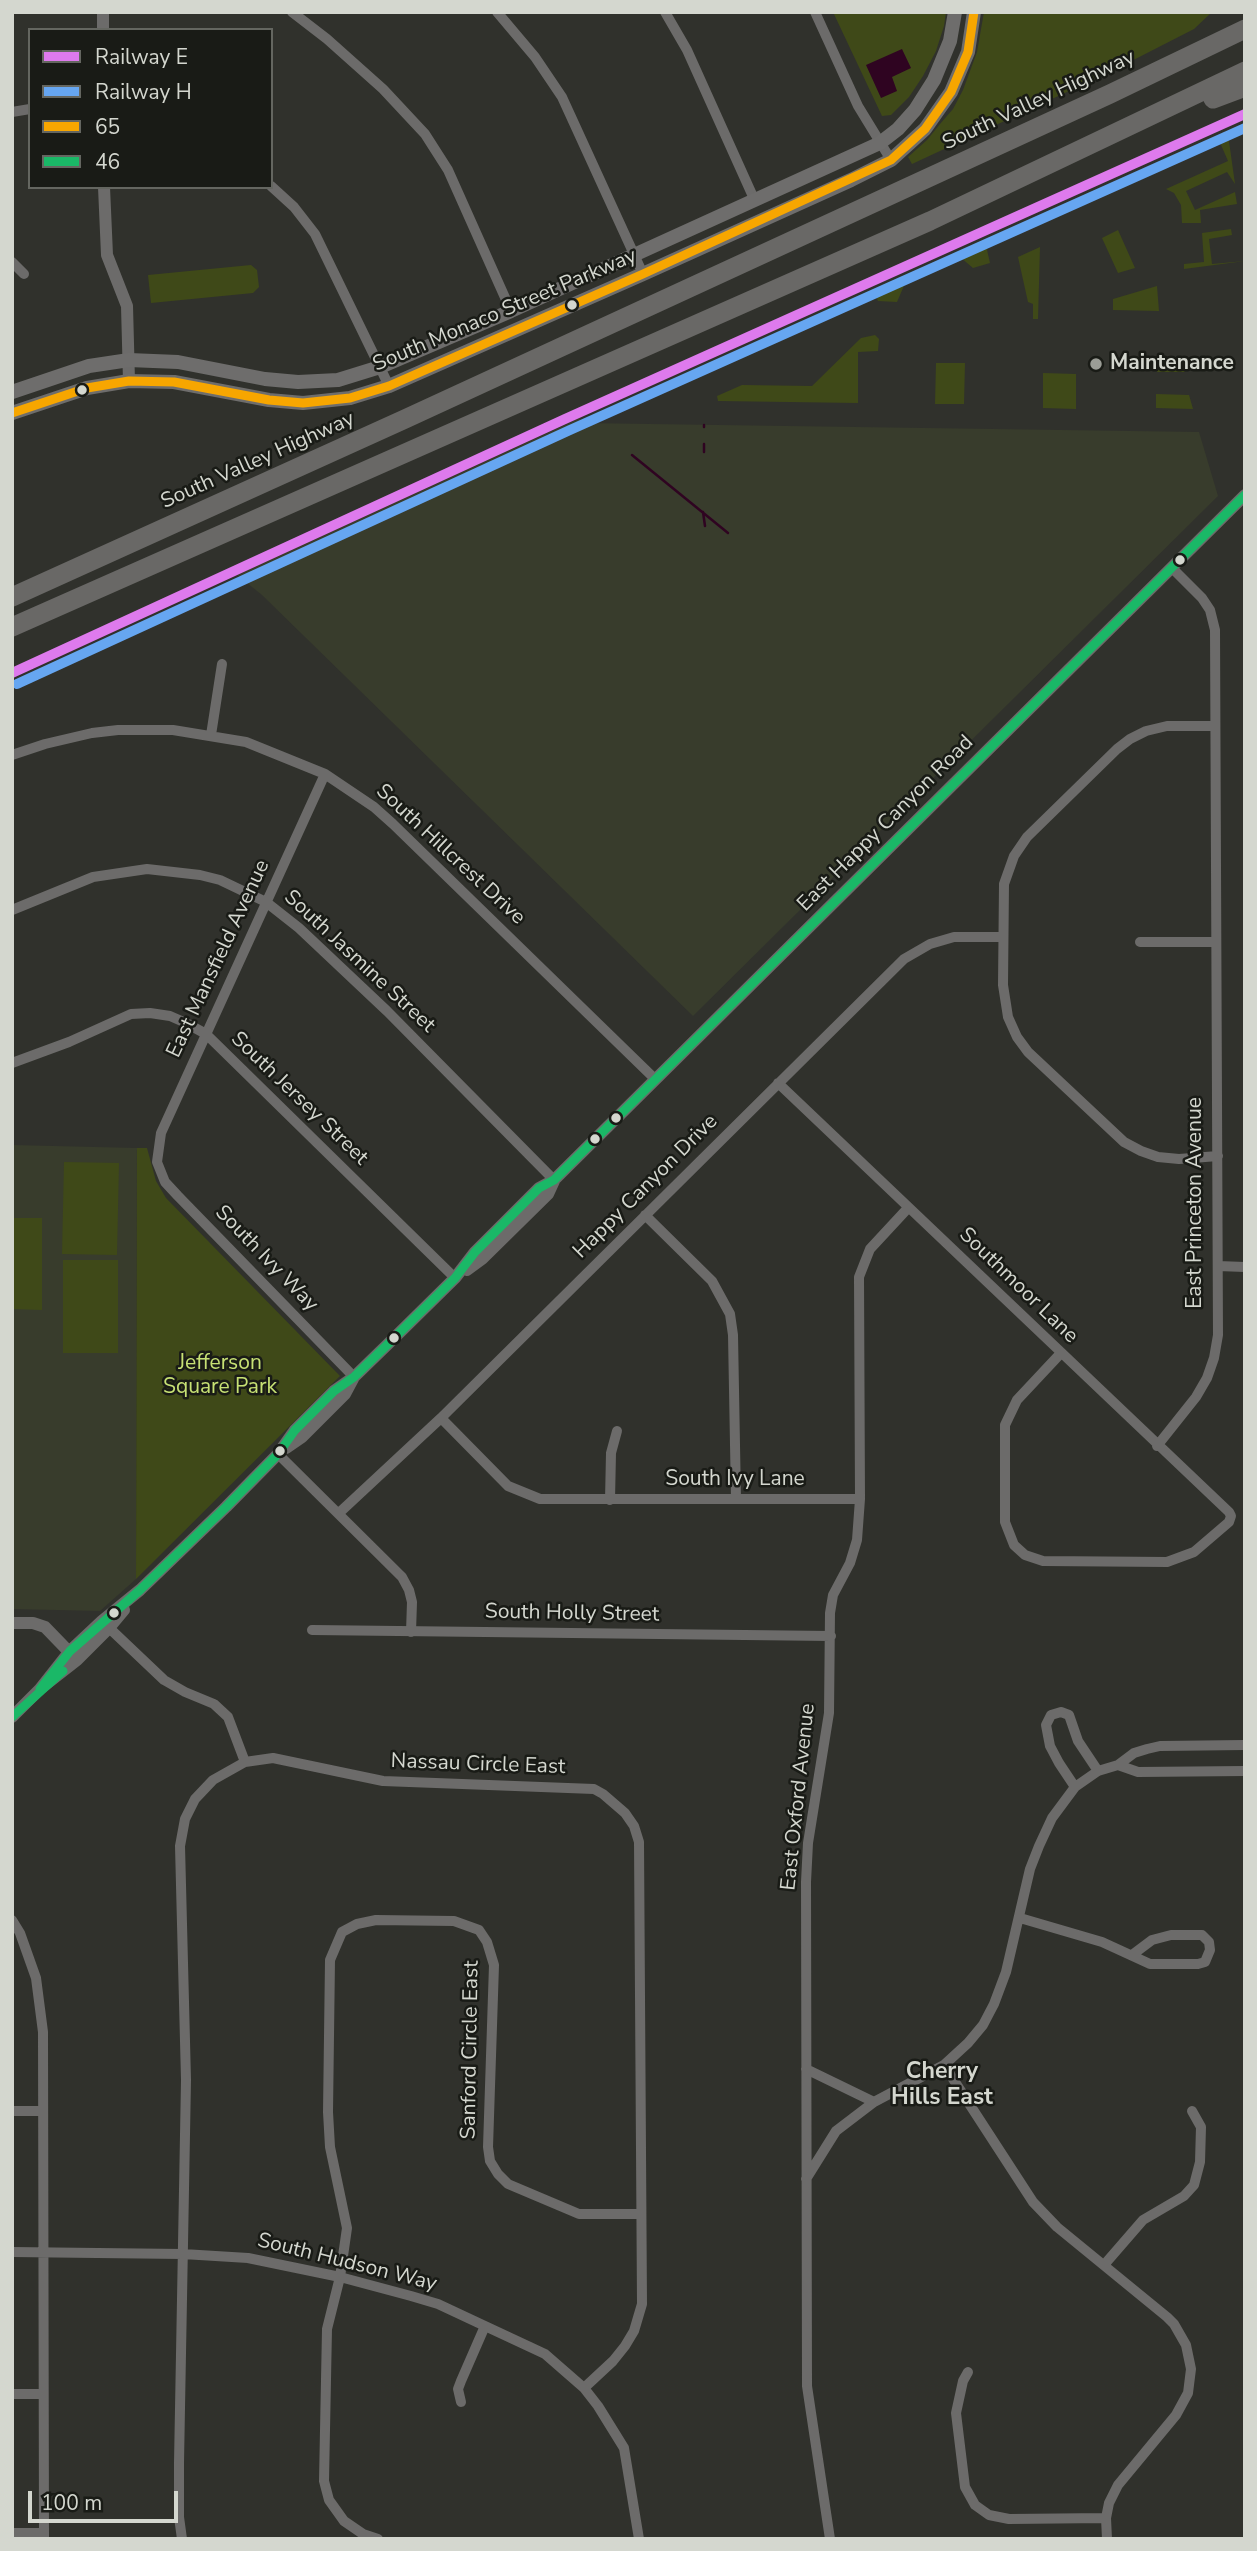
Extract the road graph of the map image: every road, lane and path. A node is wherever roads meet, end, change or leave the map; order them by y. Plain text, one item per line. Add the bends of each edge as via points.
1 (292, 12) edge
2 (497, 12) edge
3 (665, 12) edge
4 (815, 12) edge
5 (955, 12) edge
6 (974, 12) edge
7 (1245, 29) edge
8 (1245, 71) edge
9 (1245, 87) edge
10 (880, 143) junction
11 (1073, 155) junction
12 (891, 160) junction
13 (273, 188) edge
14 (104, 189) edge
15 (755, 201) junction
16 (635, 256) junction
17 (12, 262) edge
18 (24, 274) dead end
19 (643, 274) junction
20 (511, 311) junction
21 (130, 360) junction
22 (380, 367) junction
23 (130, 381) junction
24 (389, 386) junction
25 (12, 392) edge
26 (12, 413) edge
27 (1245, 495) edge
28 (1172, 568) junction
29 (12, 597) edge
30 (12, 627) edge
31 (222, 664) dead end
32 (1216, 726) junction
33 (211, 735) junction
34 (12, 755) edge
35 (325, 775) junction
36 (266, 902) junction
37 (12, 911) edge
38 (1003, 937) junction
39 (1140, 942) dead end
40 (1215, 942) junction
41 (206, 1034) junction
42 (12, 1063) edge
43 (655, 1079) junction
44 (778, 1083) junction
45 (1218, 1156) junction
46 (157, 1162) joint
47 (554, 1180) junction
48 (908, 1208) junction
49 (645, 1215) junction
50 (1219, 1266) junction
51 (1245, 1266) edge
52 (455, 1278) junction
53 (1061, 1353) junction
54 (354, 1377) junction
55 (441, 1418) junction
56 (617, 1431) dead end
57 (1157, 1446) junction
58 (278, 1454) junction
59 (736, 1499) junction
60 (860, 1499) junction
61 (610, 1500) junction
62 (339, 1513) junction
63 (12, 1623) edge
64 (106, 1625) junction
65 (313, 1630) dead end
66 (411, 1632) junction
67 (831, 1636) junction
68 (73, 1656) junction
69 (12, 1717) edge
70 (1245, 1745) edge
71 (245, 1762) junction
72 (1118, 1765) junction
73 (1245, 1771) edge
74 (1098, 1772) junction
75 (1075, 1787) junction
76 (1020, 1918) junction
77 (12, 1920) edge
78 (1132, 1955) junction
79 (944, 2065) junction
80 (806, 2069) junction
81 (874, 2102) junction
82 (12, 2111) edge
83 (42, 2111) junction
84 (1192, 2111) dead end
85 (806, 2179) junction
86 (641, 2214) junction
87 (12, 2252) edge
88 (43, 2253) junction
89 (183, 2254) junction
90 (1104, 2265) junction
91 (340, 2277) junction
92 (485, 2326) junction
93 (968, 2372) dead end
94 (584, 2388) junction
95 (12, 2393) edge
96 (43, 2394) junction
97 (461, 2402) dead end
98 (1106, 2518) junction
99 (12, 2533) edge
100 (44, 2536) edge
101 (182, 2539) edge
102 (378, 2539) edge
103 (639, 2539) edge
104 (830, 2539) edge
105 (1107, 2539) edge

1 - 20 street via 383,89 425,134 448,170
2 - 16 street via 562,97
3 - 15 street via 687,50
4 - 10 street
5 - 10 main road, South Monaco Street Parkway via 940,70 915,110
6 - 12 main road, South Monaco Street Parkway via 958,78 933,120
7 - 29 highway, South Valley Highway
8 - 11 highway
9 - 11 highway
10 - 12 street
10 - 15 main road, South Monaco Street Parkway
11 - 30 highway
12 - 19 main road, South Monaco Street Parkway
13 - 22 street via 316,234
14 - 21 street via 105,244 126,300
15 - 16 main road, South Monaco Street Parkway
16 - 19 street
16 - 20 main road, South Monaco Street Parkway
17 - 18 street
19 - 24 main road, South Monaco Street Parkway
20 - 22 main road, South Monaco Street Parkway
21 - 22 main road, South Monaco Street Parkway via 178,362 298,383 338,380
21 - 23 street
21 - 25 main road, South Monaco Street Parkway via 89,366
22 - 24 street
23 - 24 main road, South Monaco Street Parkway via 174,382 303,402 350,398
23 - 26 main road, South Monaco Street Parkway via 87,388
27 - 28 street, East Happy Canyon Road
28 - 32 street, East Princeton Avenue via 1202,598 1214,623
28 - 43 street, East Happy Canyon Road
31 - 33 street
32 - 38 street via 1167,726 1130,739 1036,828 1018,849 1007,873
32 - 40 street, East Princeton Avenue
33 - 34 street, South Hillcrest Drive via 118,730 71,737
33 - 35 street, South Hillcrest Drive via 246,742
35 - 36 street, East Mansfield Avenue
35 - 43 street, South Hillcrest Drive via 393,824
36 - 37 street, South Jasmine Street via 210,878 147,869 93,877
36 - 41 street, East Mansfield Avenue
36 - 47 street, South Jasmine Street via 387,1011
38 - 44 street, Happy Canyon Drive via 954,937 911,955
38 - 45 street via 1008,1017 1028,1052 1124,1142 1141,1152 1158,1157
39 - 40 street
40 - 45 street, East Princeton Avenue
41 - 42 street, South Jersey Street via 170,1016 131,1014
41 - 46 street, East Mansfield Avenue via 161,1133
41 - 52 street, South Jersey Street
43 - 47 street, East Happy Canyon Road
44 - 48 street, Southmoor Lane
44 - 49 street, Happy Canyon Drive
45 - 50 street, East Princeton Avenue
46 - 54 street, South Ivy Way via 171,1189
47 - 52 street, East Happy Canyon Road via 548,1194
48 - 53 street, Southmoor Lane
48 - 60 street, East Oxford Avenue via 870,1249 859,1277
49 - 55 street, Happy Canyon Drive
49 - 59 street via 712,1281 730,1314
50 - 51 street
50 - 57 street, East Princeton Avenue via 1214,1358 1196,1398
52 - 54 street, East Happy Canyon Road
53 - 57 street, Southmoor Lane
53 - 57 street, Southmoor Lane via 1017,1399 1005,1425 1005,1522 1014,1545 1043,1561 1167,1562 1194,1552 1231,1516
54 - 58 street, East Happy Canyon Road via 345,1394
55 - 61 street, South Ivy Lane via 508,1486 540,1499
55 - 62 street, Happy Canyon Drive
56 - 61 street via 611,1453
58 - 62 street
58 - 64 street, East Happy Canyon Road
59 - 60 street, South Ivy Lane
59 - 61 street, South Ivy Lane
60 - 67 street, East Oxford Avenue via 854,1553 833,1595
62 - 66 street via 405,1583 412,1602
63 - 68 street via 45,1627
64 - 68 street, East Happy Canyon Road
64 - 71 street via 164,1679 214,1704 229,1717
65 - 66 street, South Holly Street
66 - 67 street, South Holly Street
67 - 80 street, East Oxford Avenue via 829,1713 808,1843
68 - 69 street, East Happy Canyon Road
70 - 72 street via 1160,1746 1134,1753
71 - 86 street, Nassau Circle East via 281,1760 383,1781 594,1789 625,1813 639,1842
71 - 89 street, Nassau Circle East via 205,1788 188,1811 181,1833 186,2068
72 - 73 street via 1138,1772
72 - 74 street
74 - 75 street
74 - 75 street via 1078,1741 1069,1715 1051,1715 1046,1726 1051,1746
75 - 76 street via 1039,1846
76 - 78 street
76 - 79 street via 994,2004 983,2025
77 - 83 street via 29,1955 40,2001
78 - 78 street via 1150,1964 1198,1964 1205,1962 1210,1950 1202,1935 1171,1935 1152,1940
79 - 81 street
79 - 90 street via 1033,2203
80 - 81 street
80 - 85 street, East Oxford Avenue
81 - 85 street via 836,2132
82 - 83 street
83 - 88 street
84 - 90 street via 1201,2127 1194,2185 1143,2220
85 - 104 street, East Oxford Avenue via 807,2386
86 - 91 street, Sanford Circle East via 579,2214 508,2183 490,2161 494,1965 488,1942 478,1930 454,1921 357,1923 342,1932 330,1960 330,2147 347,2228
86 - 94 street, Nassau Circle East via 643,2292 639,2317 625,2346
87 - 88 street, South Hudson Way
88 - 89 street, South Hudson Way
88 - 96 street
89 - 91 street, South Hudson Way via 248,2258
89 - 101 street, Nassau Circle East
90 - 98 street via 1174,2324 1186,2345 1191,2369 1182,2406 1118,2485
91 - 92 street, South Hudson Way via 438,2304
91 - 102 street, Sanford Circle East via 325,2352 324,2481 329,2500 344,2521
92 - 94 street, South Hudson Way via 545,2354
92 - 97 street via 458,2389
93 - 98 street via 956,2413 965,2487 975,2505 989,2515 1009,2519
94 - 103 street, South Hudson Way via 624,2448
95 - 96 street
96 - 100 street
98 - 105 street
99 - 100 street

